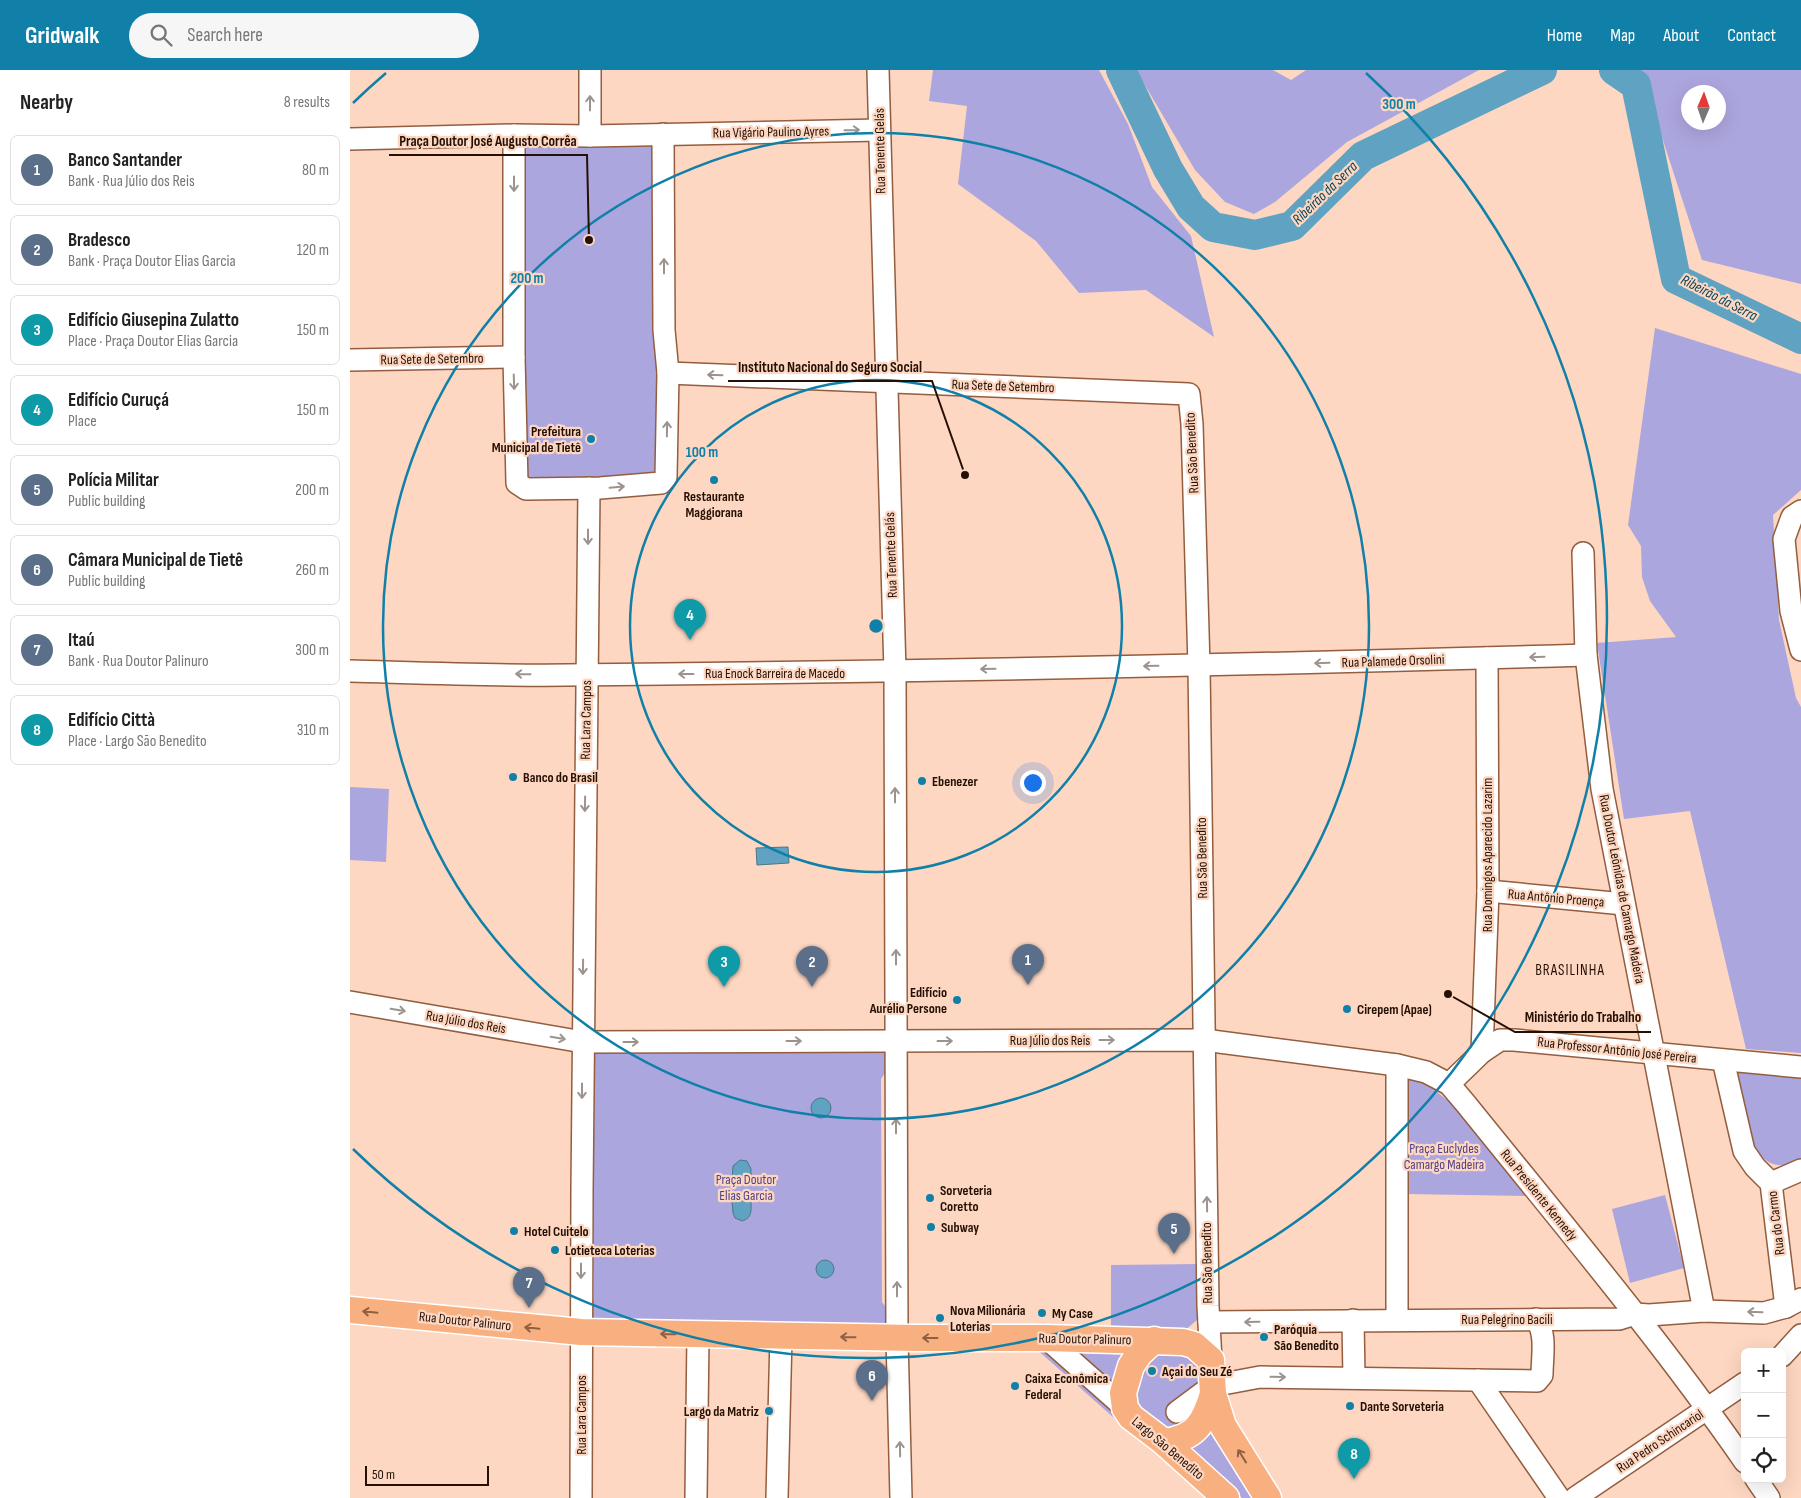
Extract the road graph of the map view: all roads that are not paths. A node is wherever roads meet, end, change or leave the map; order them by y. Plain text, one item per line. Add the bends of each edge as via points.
1 (590, 70) edge
2 (878, 70) edge
3 (879, 130) junction
4 (663, 134) junction
5 (514, 136) junction
6 (590, 136) junction
7 (350, 139) edge
8 (514, 357) junction
9 (350, 360) edge
10 (668, 373) junction
11 (886, 382) junction
12 (1189, 394) joint
13 (589, 488) junction
14 (1797, 514) edge
15 (1583, 553) dead end
16 (1801, 650) edge
17 (1586, 656) junction
18 (1487, 658) junction
19 (1200, 666) junction
20 (350, 672) edge
21 (894, 672) junction
22 (587, 675) junction
23 (1488, 892) junction
24 (1624, 904) junction
25 (350, 1002) edge
26 (1204, 1040) junction
27 (896, 1041) junction
28 (583, 1042) junction
29 (1482, 1052) junction
30 (1654, 1054) junction
31 (1723, 1060) junction
32 (1397, 1065) junction
33 (1801, 1067) edge
34 (1448, 1084) junction
35 (1801, 1170) edge
36 (1771, 1183) junction
37 (1794, 1303) edge
38 (350, 1310) edge
39 (1704, 1311) junction
40 (1635, 1314) junction
41 (1536, 1319) junction
42 (1353, 1320) junction
43 (1397, 1320) junction
44 (1209, 1322) junction
45 (581, 1332) junction
46 (698, 1334) junction
47 (1801, 1335) edge
48 (782, 1336) junction
49 (897, 1338) junction
50 (1046, 1338) junction
51 (1154, 1340) junction
52 (1183, 1342) junction
53 (1786, 1352) edge
54 (1211, 1360) junction
55 (1354, 1378) junction
56 (1478, 1380) junction
57 (1741, 1386) edge
58 (1213, 1390) junction
59 (1125, 1408) junction
60 (1708, 1409) junction
61 (1178, 1412) dead end
62 (1164, 1442) junction
63 (1741, 1456) edge
64 (1759, 1483) edge
65 (581, 1498) edge
66 (696, 1498) edge
67 (777, 1498) edge
68 (901, 1498) edge
69 (1226, 1498) edge
70 (1268, 1498) edge
71 (1559, 1498) edge
72 (1575, 1498) edge
73 (1769, 1498) edge

6 -> 1 street
2 - 3 street, Rua Tenente Gelás
4 -> 3 street, Rua Vigário Paulino Ayres
3 - 11 street, Rua Tenente Gelás
4 - 6 street, Rua Vigário Paulino Ayres
10 -> 4 street via 664,330
5 - 6 street, Rua Vigário Paulino Ayres
5 - 7 street
5 -> 8 street
8 - 9 street, Rua Sete de Setembro
8 -> 13 street via 517,483 526,489
11 -> 10 street, Rua Sete de Setembro
13 -> 10 street via 661,483 666,477
11 - 12 street, Rua Sete de Setembro
11 - 21 street, Rua Tenente Gelás
12 - 19 street, Rua São Benedito
13 -> 22 street, Rua Lara Campos
14 - 16 street via 1784,539 1791,611
15 - 17 street, Rua Doutor Leônidas de Camargo Madeira
17 -> 18 street, Rua Palamede Orsolini
17 - 24 street, Rua Doutor Leônidas de Camargo Madeira via 1602,789
18 -> 19 street, Rua Palamede Orsolini
18 - 23 street, Rua Domingos Aparecido Lazarim
19 -> 21 street, Rua Enock Barreira de Macedo
19 - 26 street, Rua São Benedito
22 -> 20 street, Rua Enock Barreira de Macedo
21 -> 22 street, Rua Enock Barreira de Macedo
27 -> 21 street, Rua Tenente Gelás
22 -> 28 street, Rua Lara Campos
23 - 24 street, Rua Antônio Proença
23 - 29 street, Rua Domingos Aparecido Lazarim
24 - 30 street, Rua Doutor Leônidas de Camargo Madeira
25 -> 28 street, Rua Júlio dos Reis
27 -> 26 street, Rua Júlio dos Reis
26 - 32 street, Rua Presidente Kennedy
44 -> 26 street, Rua São Benedito
28 -> 27 street
49 -> 27 street
28 -> 45 street
29 - 30 street, Rua Professor Antônio José Pereira via 1500,1040 1514,1040
29 - 34 street, Rua Professor Antônio José Pereira
30 - 31 street, Rua Professor Antônio José Pereira
30 - 39 street, Rua Doutor Leônidas de Camargo Madeira
31 - 33 street, Rua Professor Antônio José Pereira
31 - 36 street, Rua do Carmo via 1744,1151
32 - 34 street, Rua Presidente Kennedy via 1426,1072
32 - 43 street
34 - 40 street, Rua Presidente Kennedy
35 - 36 street
36 - 37 street, Rua do Carmo
37 -> 39 street, Rua Pelegrino Bacili via 1764,1313
45 -> 38 main road, Rua Doutor Palinuro
39 - 40 street, Rua Pelegrino Bacili
40 - 41 street, Rua Pelegrino Bacili via 1619,1319
40 - 60 street, Rua Presidente Kennedy
41 - 43 street, Rua Pelegrino Bacili
41 - 56 street via 1542,1333 1540,1378 1533,1382
42 - 43 street, Rua Pelegrino Bacili
42 -> 44 street, Rua Pelegrino Bacili
42 - 55 street
44 - 52 street
44 - 54 street
46 -> 45 main road
45 - 65 street, Rua Lara Campos
46 - 48 main road
46 - 66 street
47 - 53 street
49 -> 48 main road
48 - 67 street
50 -> 49 main road, Rua Doutor Palinuro
68 -> 49 street
50 - 51 main road, Rua Doutor Palinuro
50 - 59 street
51 - 52 main road
51 - 59 main road, Largo São Benedito via 1131,1366 1123,1393
52 - 54 main road via 1194,1345
54 - 58 main road
55 - 56 street
58 -> 55 street via 1260,1377
56 - 71 street
57 - 60 street, Rua Pedro Schincariol
58 - 61 street
58 - 62 main road via 1207,1414 1188,1435 1180,1440
70 -> 58 main road via 1224,1426
59 - 62 main road, Largo São Benedito via 1131,1417
60 - 63 street, Rua Presidente Kennedy
60 - 72 street, Rua Pedro Schincariol
62 - 69 main road, Largo São Benedito
64 - 73 street

